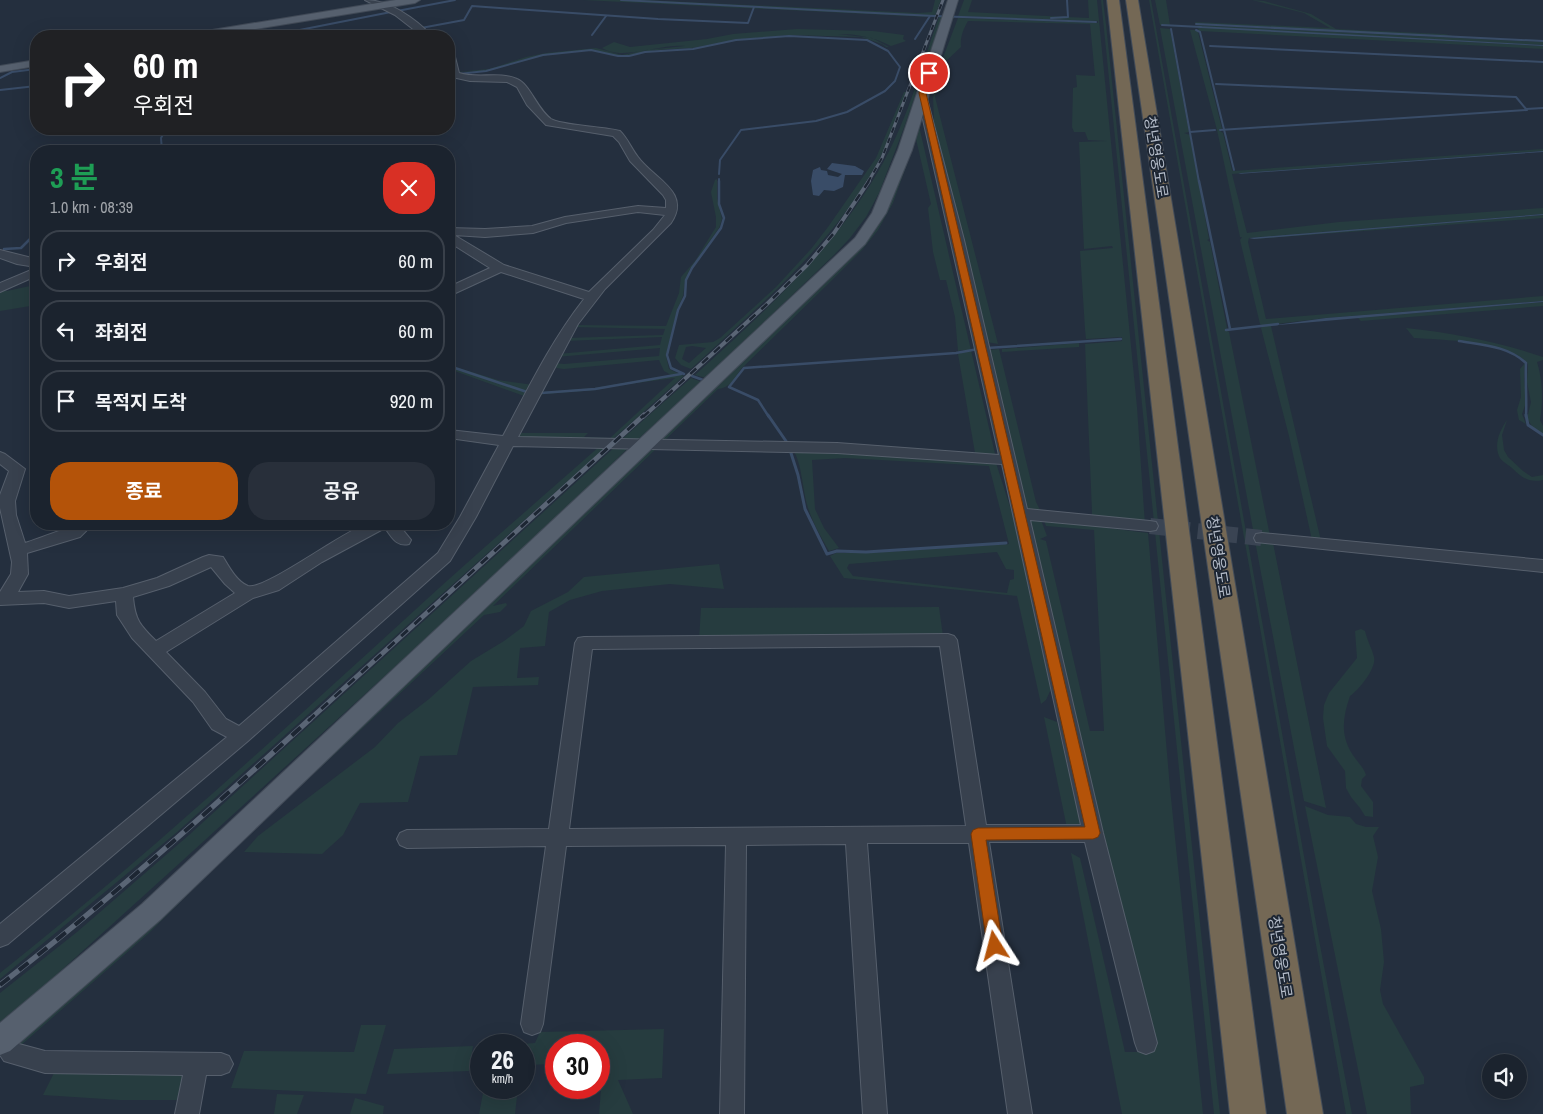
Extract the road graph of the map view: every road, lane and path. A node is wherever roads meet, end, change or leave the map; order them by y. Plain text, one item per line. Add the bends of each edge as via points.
1 (369, 0) edge
2 (415, 0) edge
3 (1113, 0) edge
4 (1132, 0) edge
5 (382, 6) junction
6 (950, 11) edge
7 (232, 30) edge
8 (419, 30) edge
9 (30, 64) edge
10 (0, 69) edge
11 (455, 74) edge
12 (922, 93) junction
13 (672, 212) junction
14 (455, 231) edge
15 (455, 241) edge
16 (0, 254) edge
17 (30, 262) edge
18 (500, 268) junction
19 (30, 275) edge
20 (455, 287) edge
21 (2, 289) edge
22 (591, 297) junction
23 (455, 435) edge
24 (507, 440) junction
25 (646, 442) junction
26 (0, 457) edge
27 (1008, 460) junction
28 (1020, 514) junction
29 (1150, 526) tunnel mouth
30 (78, 530) edge
31 (369, 530) edge
32 (395, 530) edge
33 (1262, 538) tunnel mouth
34 (403, 540) dead end
35 (19, 550) junction
36 (1543, 566) edge
37 (248, 593) junction
38 (124, 594) junction
39 (2, 599) edge
40 (153, 651) junction
41 (241, 736) junction
42 (1093, 833) junction
43 (978, 834) junction
44 (856, 835) junction
45 (736, 836) junction
46 (557, 838) junction
47 (407, 839) dead end
48 (0, 937) edge
49 (532, 1024) dead end
50 (1, 1040) edge
51 (1146, 1044) dead end
52 (197, 1064) junction
53 (221, 1064) dead end
54 (187, 1114) edge
55 (732, 1114) edge
56 (875, 1114) edge
57 (1020, 1114) edge
58 (1248, 1114) edge
59 (1305, 1114) edge

1 - 5 street
2 - 5 main road
3 - 58 highway, 청년영웅도로
4 - 59 highway, 청년영웅도로
5 - 7 main road
5 - 8 street via 398,13
6 - 12 main road
9 - 10 main road
11 - 13 street via 511,80 521,86 527,98 550,123 616,133 634,159 668,193
12 - 25 main road via 905,150 879,213 865,234
12 - 27 street
13 - 14 street via 638,210 533,228
13 - 22 street via 658,232
15 - 18 street
16 - 17 street
18 - 20 street
18 - 22 street
19 - 21 street
22 - 24 street via 564,336
23 - 24 street
24 - 25 street
24 - 41 street via 444,557
25 - 27 street via 837,448
25 - 50 main road via 151,912
26 - 35 street via 17,469 7,504
27 - 28 street
28 - 29 street
28 - 42 street
30 - 35 street
31 - 37 street via 268,587
32 - 34 street
33 - 36 street
35 - 39 street via 21,568 14,588
37 - 38 street via 227,575 217,561 209,561 162,582
37 - 40 street
38 - 39 street via 69,602 44,597
38 - 40 street via 130,625
40 - 41 street via 199,697 219,724
41 - 48 street
42 - 43 street
42 - 51 street
43 - 44 street
43 - 46 street via 948,640 584,643
43 - 57 street
44 - 45 street
44 - 56 street
45 - 46 street
45 - 55 street
46 - 47 street
46 - 49 street
50 - 52 street via 12,1053 44,1062
52 - 53 street
52 - 54 street

